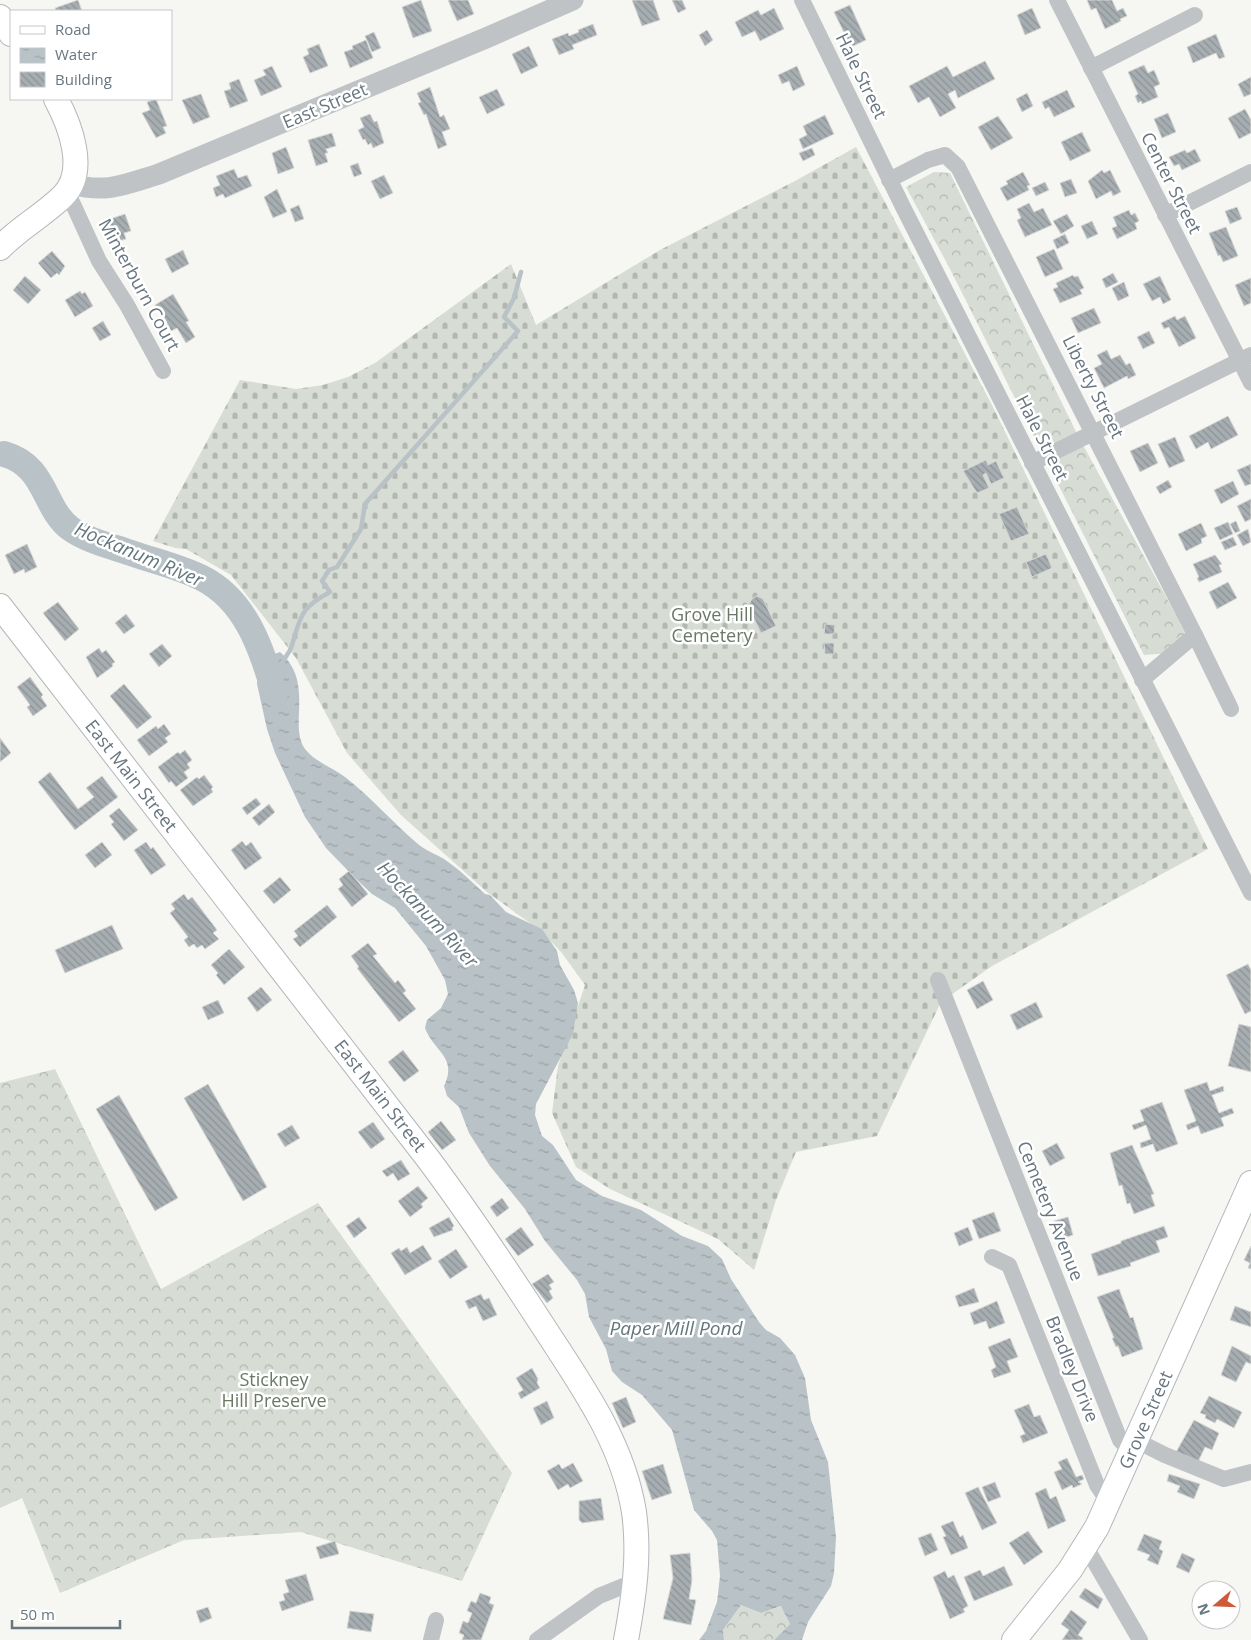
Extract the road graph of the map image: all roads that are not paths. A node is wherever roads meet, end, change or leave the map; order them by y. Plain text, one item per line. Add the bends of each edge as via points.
1 (573, 0) edge
2 (802, 0) edge
3 (1057, 0) edge
4 (1195, 15) dead end
5 (0, 17) edge
6 (10, 32) edge
7 (1091, 68) junction
8 (56, 100) edge
9 (1251, 172) edge
10 (889, 180) junction
11 (70, 188) junction
12 (1165, 215) junction
13 (0, 248) edge
14 (1245, 358) edge
15 (163, 371) dead end
16 (1251, 383) edge
17 (1094, 433) junction
18 (1032, 463) junction
19 (0, 606) edge
20 (1195, 635) junction
21 (1142, 680) junction
22 (1231, 709) dead end
23 (1251, 893) edge
24 (938, 980) dead end
25 (1251, 1183) edge
26 (992, 1257) dead end
27 (1134, 1447) junction
28 (1251, 1472) edge
29 (1109, 1503) junction
30 (1086, 1546) junction
31 (636, 1581) junction
32 (436, 1620) dead end
33 (431, 1640) edge
34 (537, 1640) edge
35 (626, 1640) edge
36 (1014, 1640) edge
37 (1140, 1640) edge

1 - 11 street, East Street via 159,174 108,189
2 - 10 street, Hale Street
3 - 7 street, Center Street
4 - 7 street
5 - 6 main road
7 - 12 street, Center Street
8 - 11 main road via 74,148 75,172
9 - 12 street
10 - 17 street, Liberty Street via 945,155 958,167
10 - 18 street, Hale Street
11 - 13 main road
11 - 15 street, Minterburn Court via 98,261
12 - 14 street, Center Street
14 - 16 street, Center Street
14 - 17 street
17 - 18 street
17 - 20 street, Liberty Street
18 - 21 street, Hale Street
19 - 31 main road, East Main Street via 430,1160 530,1304 595,1407 617,1451 634,1511
20 - 21 street
20 - 22 street, Liberty Street
21 - 23 street, Hale Street
24 - 27 street, Cemetery Avenue via 1120,1440
25 - 27 main road, Grove Street
26 - 29 street, Bradley Drive via 1009,1265 1097,1485
27 - 28 street via 1165,1455 1224,1479
27 - 29 main road, Grove Street
29 - 30 main road, Grove Street
30 - 36 main road, Grove Street via 1065,1578
30 - 37 street
31 - 34 street via 599,1596
31 - 35 main road, East Main Street
32 - 33 street

